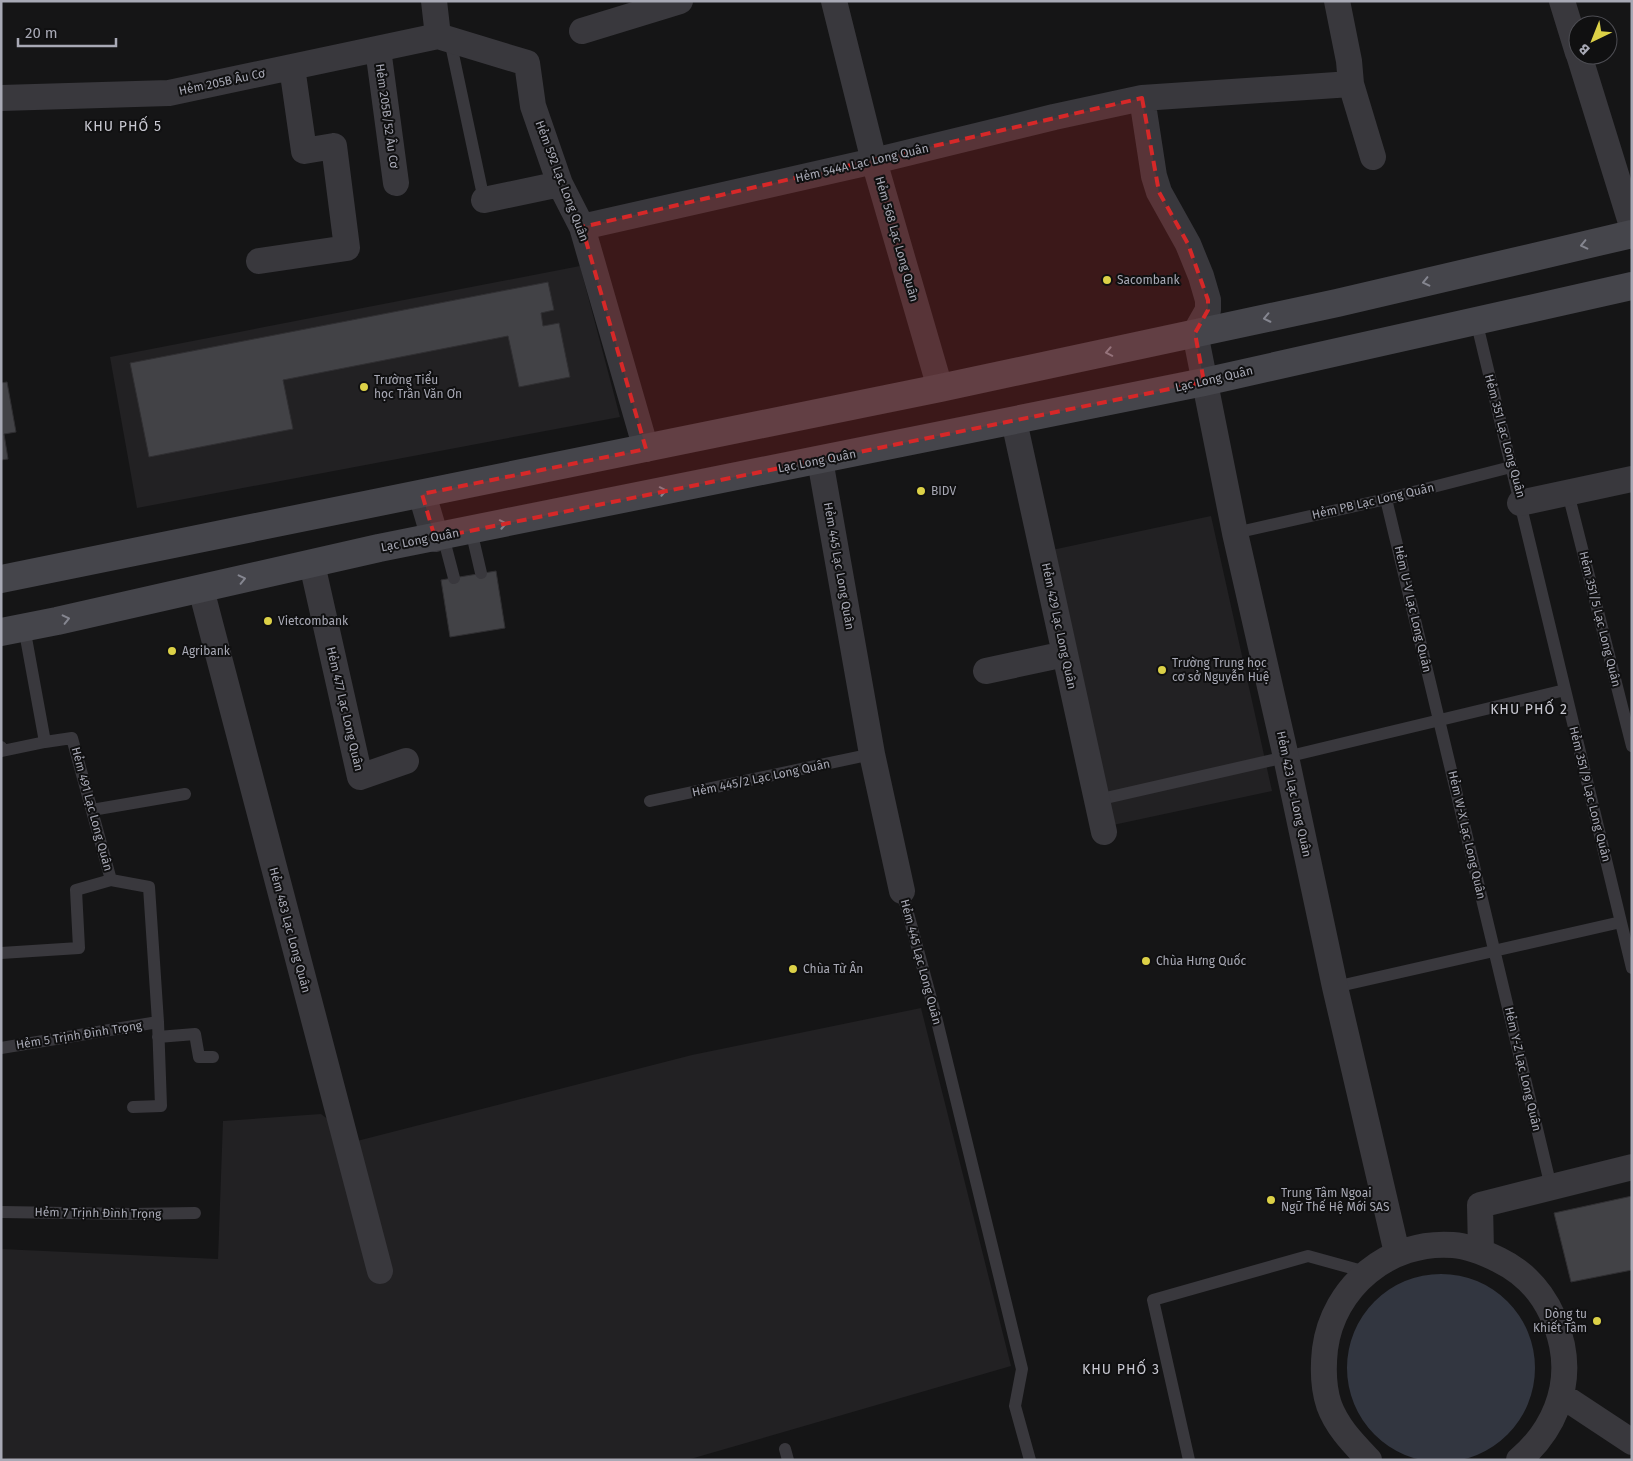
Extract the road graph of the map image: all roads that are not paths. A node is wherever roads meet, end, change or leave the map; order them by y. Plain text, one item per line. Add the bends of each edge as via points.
1 (434, 1) edge
2 (680, 1) edge
3 (834, 1) edge
4 (1337, 1) edge
5 (1562, 1) edge
6 (1568, 21) edge
7 (582, 32) dead end
8 (444, 38) junction
9 (378, 49) junction
10 (1581, 65) edge
11 (292, 68) junction
12 (1352, 84) junction
13 (1, 98) edge
14 (1142, 98) junction
15 (1372, 158) dead end
16 (874, 162) junction
17 (396, 183) dead end
18 (560, 184) junction
19 (484, 200) joint
20 (1632, 226) edge
21 (582, 227) junction
22 (1632, 234) edge
23 (259, 261) dead end
24 (1632, 286) edge
25 (1476, 320) junction
26 (1195, 333) junction
27 (1204, 382) junction
28 (940, 388) junction
29 (1014, 421) junction
30 (646, 449) junction
31 (820, 460) junction
32 (1511, 467) junction
33 (1632, 479) edge
34 (1568, 493) junction
35 (422, 494) junction
36 (1386, 499) junction
37 (1520, 503) junction
38 (471, 530) junction
39 (1235, 533) junction
40 (439, 537) junction
41 (312, 564) junction
42 (481, 574) dead end
43 (454, 578) dead end
44 (1, 579) edge
45 (201, 589) junction
46 (13, 629) edge
47 (1064, 654) junction
48 (986, 671) dead end
49 (1565, 690) junction
50 (1439, 719) junction
51 (45, 742) junction
52 (1632, 746) edge
53 (2, 749) edge
54 (872, 754) junction
55 (1286, 757) junction
56 (406, 761) dead end
57 (185, 794) dead end
58 (1097, 800) junction
59 (650, 801) dead end
60 (92, 810) junction
61 (1104, 832) dead end
62 (111, 880) junction
63 (902, 891) joint
64 (1621, 922) junction
65 (1629, 938) edge
66 (1494, 951) junction
67 (1, 953) edge
68 (1632, 968) edge
69 (1335, 987) junction
70 (158, 1022) junction
71 (158, 1037) junction
72 (1, 1048) edge
73 (213, 1057) dead end
74 (133, 1106) dead end
75 (1632, 1167) edge
76 (1551, 1188) junction
77 (1, 1212) edge
78 (195, 1213) dead end
79 (1481, 1251) junction
80 (1397, 1254) junction
81 (380, 1271) dead end
82 (1366, 1272) junction
83 (1561, 1396) junction
84 (1632, 1442) edge
85 (1030, 1460) edge
86 (1189, 1460) edge
87 (1369, 1460) edge
88 (1520, 1460) edge

1 - 8 street
2 - 7 street
3 - 16 street, Hẻm 568 Lạc Long Quân
4 - 12 street
5 - 6 street
8 - 9 street, Hẻm 205B Âu Cơ
8 - 18 street, Hẻm 592 Lạc Long Quân via 527,63 533,106
8 - 19 lane
9 - 11 street, Hẻm 205B Âu Cơ
9 - 17 street, Hẻm 205B/52 Âu Cơ
10 - 20 street
11 - 13 street, Hẻm 205B Âu Cơ via 169,93
11 - 23 street via 304,151 334,146 348,248
12 - 14 street, Hẻm 544A Lạc Long Quân
12 - 15 street
14 - 16 street, Hẻm 544A Lạc Long Quân
14 - 26 street via 1159,192 1188,244 1208,300 1208,310
16 - 21 street, Hẻm 544A Lạc Long Quân
16 - 28 street, Hẻm 568 Lạc Long Quân
18 - 19 street
18 - 21 street, Hẻm 592 Lạc Long Quân
21 - 30 street, Hẻm 592 Lạc Long Quân
22 -> 26 main road
24 - 25 main road, Lạc Long Quân
25 - 27 main road, Lạc Long Quân
25 - 32 lane, Hẻm 351 Lạc Long Quân
26 - 27 street, Hẻm 423 Lạc Long Quân
26 -> 28 main road
27 - 29 main road, Lạc Long Quân
27 - 39 street, Hẻm 423 Lạc Long Quân
28 - 30 main road
29 - 31 main road, Lạc Long Quân
29 - 47 street, Hẻm 429 Lạc Long Quân
30 - 35 main road
38 -> 31 main road, Lạc Long Quân
31 - 54 street, Hẻm 445 Lạc Long Quân
32 - 36 lane, Hẻm PB Lạc Long Quân
32 - 37 lane, Hẻm 351 Lạc Long Quân
33 - 34 street, Hẻm 351 Lạc Long Quân
34 - 37 street, Hẻm 351 Lạc Long Quân
34 - 52 lane, Hẻm 351/5 Lạc Long Quân
35 - 40 street
35 - 44 main road
36 - 39 lane, Hẻm PB Lạc Long Quân
36 - 50 lane, Hẻm U-V Lạc Long Quân
37 - 49 lane, Hẻm 351/9 Lạc Long Quân
38 - 40 main road, Lạc Long Quân
38 - 42 lane
39 - 55 street, Hẻm 423 Lạc Long Quân
40 - 41 main road, Lạc Long Quân
40 - 43 lane
45 -> 41 main road, Lạc Long Quân
41 - 56 street, Hẻm 477 Lạc Long Quân via 360,777
46 -> 45 main road, Lạc Long Quân
45 - 81 street, Hẻm 483 Lạc Long Quân
46 - 51 lane
47 - 48 street
47 - 58 street, Hẻm 429 Lạc Long Quân
49 - 50 lane
49 - 64 lane, Hẻm 351/9 Lạc Long Quân
50 - 55 lane
50 - 66 lane, Hẻm W-X Lạc Long Quân
51 - 53 lane
51 - 60 lane, Hẻm 491 Lạc Long Quân via 72,738
54 - 59 lane, Hẻm 445/2 Lạc Long Quân
54 - 63 street, Hẻm 445 Lạc Long Quân
55 - 58 lane
55 - 69 street, Hẻm 423 Lạc Long Quân
57 - 60 lane
58 - 61 street, Hẻm 429 Lạc Long Quân
60 - 62 lane, Hẻm 491 Lạc Long Quân
62 - 67 lane via 76,890 79,948
62 - 70 lane, Hẻm 491 Lạc Long Quân via 149,887
63 - 85 lane, Hẻm 445 Lạc Long Quân via 1022,1369 1015,1406
64 - 65 lane, Hẻm 351/9 Lạc Long Quân
64 - 66 lane
65 - 68 lane, Hẻm 351/9 Lạc Long Quân
66 - 69 lane
66 - 76 lane, Hẻm Y-Z Lạc Long Quân
69 - 80 street, Hẻm 423 Lạc Long Quân
70 - 71 lane
70 - 72 lane, Hẻm 5 Trịnh Đình Trọng
71 - 73 lane, Hẻm 5 Trịnh Đình Trọng via 195,1034 199,1057
71 - 74 lane via 161,1106
75 - 76 street
76 - 79 street via 1480,1205
77 - 78 lane, Hẻm 7 Trịnh Đình Trọng
79 - 80 street via 1453,1245 1424,1246
79 - 83 street via 1513,1267 1540,1292 1557,1324 1565,1359
80 - 82 street
82 - 86 lane via 1308,1256 1153,1300
82 - 87 street via 1342,1299 1327,1332 1322,1368 1329,1404 1346,1437
83 - 84 street
83 - 88 street via 1551,1423

